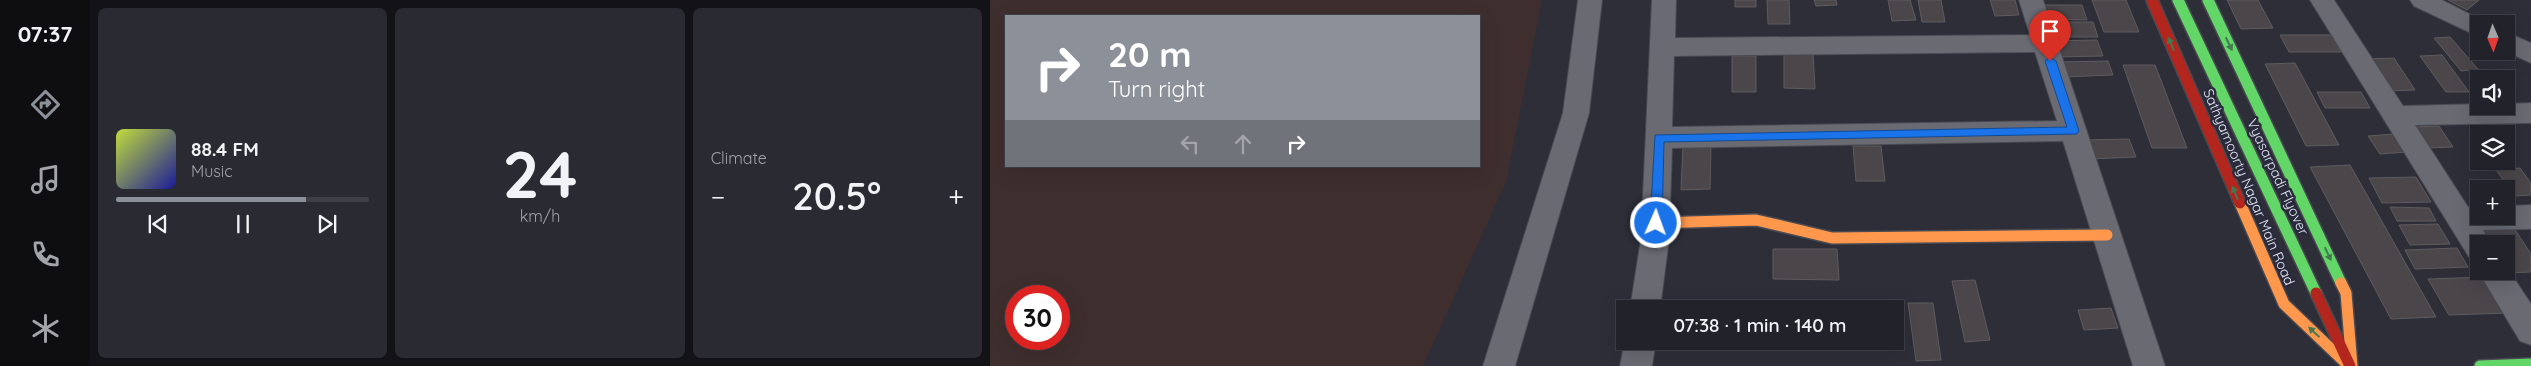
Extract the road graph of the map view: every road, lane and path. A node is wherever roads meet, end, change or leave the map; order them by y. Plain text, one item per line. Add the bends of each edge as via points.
1 (1590, 0) edge
2 (1664, 0) edge
3 (2031, 0) edge
4 (2152, 0) edge
5 (2178, 0) edge
6 (2208, 0) edge
7 (2322, 0) edge
8 (2422, 0) edge
9 (2470, 23) edge
10 (2045, 44) junction
11 (2515, 46) edge
12 (1662, 47) junction
13 (2531, 54) edge
14 (2531, 113) edge
15 (2395, 116) junction
16 (2073, 131) junction
17 (1659, 138) junction
18 (2531, 216) edge
19 (2460, 219) junction
20 (1656, 223) junction
21 (2107, 235) junction
22 (2470, 235) edge
23 (2499, 280) edge
24 (1646, 300) edge
25 (2531, 331) edge
26 (1639, 350) edge
27 (2531, 364) edge
28 (1499, 366) edge
29 (1636, 366) edge
30 (2149, 366) edge
31 (2350, 366) edge
32 (2480, 366) edge

1 - 28 street via 1576,113
2 - 12 street
3 - 10 street
31 -> 4 street, Sathyamoorty Nagar Main Road via 2284,304
5 - 31 street, Vyasarpadi Flyover
6 -> 31 street via 2346,293
7 - 15 street
8 - 9 street
10 - 12 street
10 - 16 street
11 - 13 street
12 - 17 street
14 - 15 street
15 - 19 street
16 - 17 street
16 - 21 street
17 - 20 street
18 - 19 street
19 - 22 street
20 - 21 street via 1756,220 1832,238
20 - 24 street
21 - 30 street
23 - 25 street
26 - 29 street
27 - 32 street

